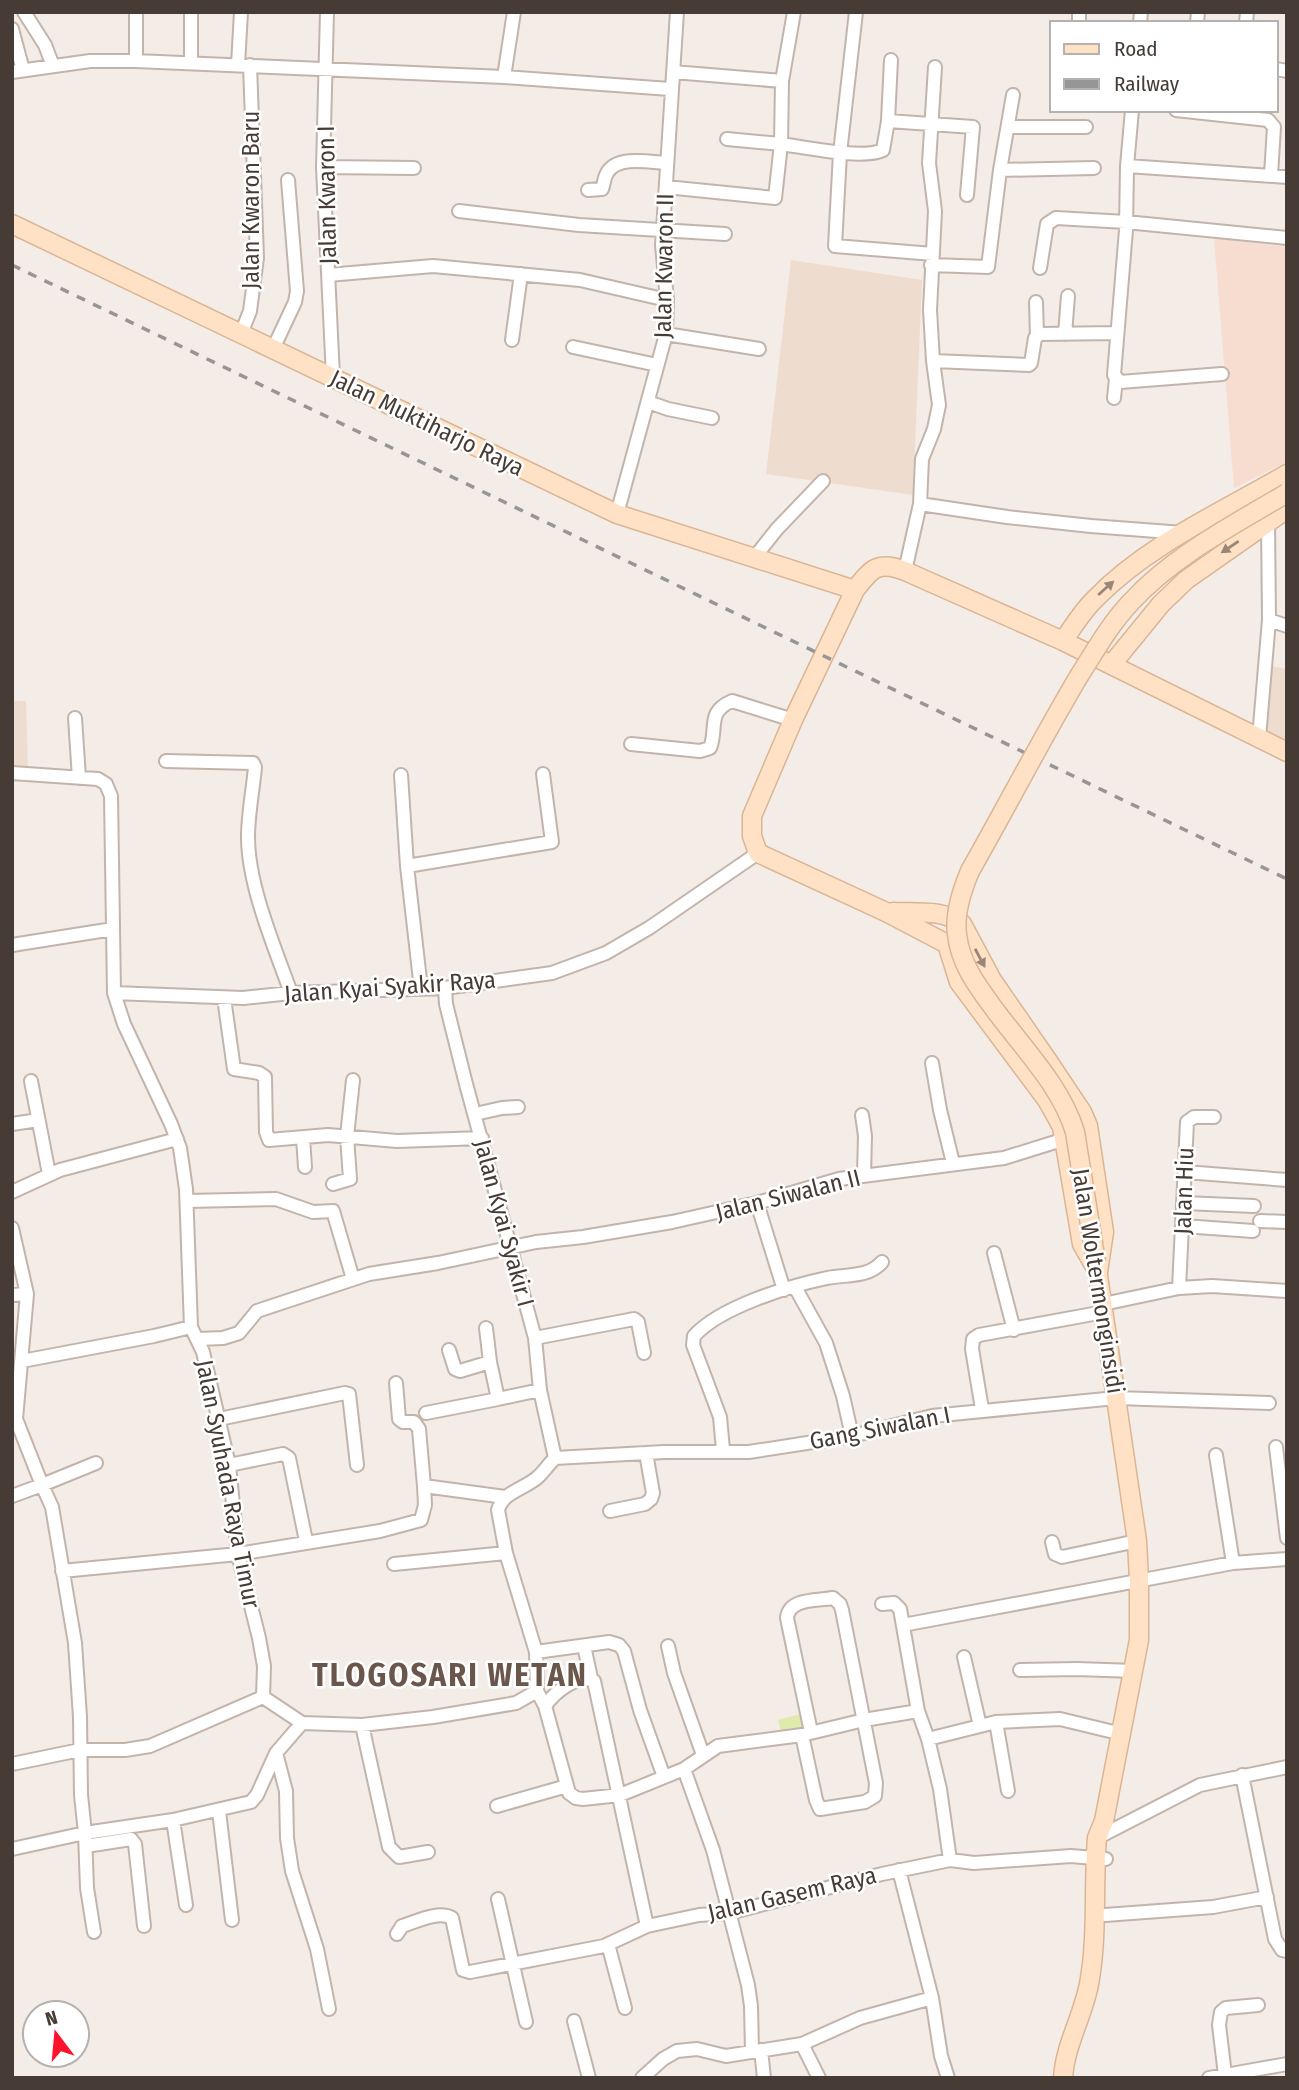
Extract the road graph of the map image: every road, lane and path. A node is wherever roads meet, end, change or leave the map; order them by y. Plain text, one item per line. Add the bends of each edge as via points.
1 (24, 12) edge
2 (136, 12) edge
3 (191, 12) edge
4 (241, 12) edge
5 (327, 12) edge
6 (514, 12) edge
7 (677, 12) edge
8 (793, 12) edge
9 (856, 12) edge
10 (12, 29) edge
11 (891, 60) dead end
12 (136, 61) junction
13 (191, 63) junction
14 (244, 65) junction
15 (53, 66) junction
16 (935, 67) dead end
17 (327, 68) junction
18 (18, 71) edge
19 (673, 72) junction
20 (504, 76) junction
21 (782, 80) junction
22 (670, 89) junction
23 (1013, 95) dead end
24 (1132, 112) edge
25 (1213, 112) edge
26 (1268, 115) edge
27 (888, 121) junction
28 (933, 125) junction
29 (1008, 127) junction
30 (1086, 127) dead end
31 (727, 139) dead end
32 (781, 144) junction
33 (840, 153) junction
34 (667, 163) junction
35 (1127, 166) junction
36 (323, 167) junction
37 (414, 168) dead end
38 (1094, 169) dead end
39 (1000, 170) junction
40 (1271, 175) junction
41 (1287, 177) edge
42 (288, 180) dead end
43 (666, 187) junction
44 (587, 190) dead end
45 (967, 195) dead end
46 (459, 211) dead end
47 (1126, 222) junction
48 (12, 224) edge
49 (665, 228) junction
50 (725, 234) dead end
51 (1287, 238) edge
52 (932, 259) junction
53 (1040, 268) dead end
54 (521, 274) junction
55 (328, 275) junction
56 (1068, 296) dead end
57 (667, 300) junction
58 (1036, 302) dead end
59 (1116, 333) junction
60 (241, 334) junction
61 (666, 334) junction
62 (1065, 334) junction
63 (1037, 336) junction
64 (512, 340) dead end
65 (573, 347) dead end
66 (273, 349) junction
67 (759, 349) dead end
68 (933, 361) junction
69 (657, 365) junction
70 (1222, 374) dead end
71 (333, 377) junction
72 (1116, 379) junction
73 (1114, 398) dead end
74 (648, 402) junction
75 (712, 418) dead end
76 (1287, 474) edge
77 (823, 481) dead end
78 (1287, 493) edge
79 (920, 504) junction
80 (1287, 509) edge
81 (617, 514) junction
82 (1268, 521) junction
83 (1184, 533) junction
84 (754, 558) junction
85 (905, 571) junction
86 (855, 590) junction
87 (1269, 620) junction
88 (1287, 626) edge
89 (1063, 641) junction
90 (1112, 664) junction
91 (75, 718) dead end
92 (793, 720) junction
93 (1259, 738) junction
94 (631, 744) dead end
95 (1287, 752) edge
96 (166, 761) dead end
97 (12, 773) edge
98 (543, 774) dead end
99 (401, 775) dead end
100 (79, 778) junction
101 (758, 853) junction
102 (407, 866) junction
103 (886, 912) junction
104 (942, 914) junction
105 (113, 929) junction
106 (12, 944) edge
107 (947, 944) junction
108 (421, 989) junction
109 (446, 989) junction
110 (114, 993) junction
111 (291, 993) junction
112 (224, 998) junction
113 (932, 1063) dead end
114 (353, 1080) dead end
115 (31, 1081) dead end
116 (518, 1107) dead end
117 (475, 1114) junction
118 (862, 1115) dead end
119 (1214, 1117) dead end
120 (38, 1120) junction
121 (12, 1124) edge
122 (347, 1136) junction
123 (303, 1138) junction
124 (482, 1138) junction
125 (177, 1139) junction
126 (1065, 1139) junction
127 (953, 1163) junction
128 (305, 1167) dead end
129 (1185, 1172) junction
130 (49, 1174) junction
131 (864, 1175) junction
132 (1287, 1180) edge
133 (333, 1184) dead end
134 (12, 1192) edge
135 (187, 1201) junction
136 (757, 1203) junction
137 (1184, 1203) junction
138 (1254, 1206) dead end
139 (1287, 1222) edge
140 (1183, 1226) junction
141 (12, 1228) edge
142 (510, 1247) junction
143 (994, 1253) dead end
144 (882, 1262) dead end
145 (1097, 1267) junction
146 (18, 1271) edge
147 (353, 1279) junction
148 (1180, 1288) junction
149 (790, 1289) junction
150 (1287, 1291) edge
151 (27, 1294) junction
152 (12, 1295) edge
153 (1103, 1308) junction
154 (191, 1327) junction
155 (486, 1328) dead end
156 (1014, 1330) junction
157 (535, 1338) junction
158 (198, 1339) junction
159 (17, 1345) edge
160 (449, 1350) dead end
161 (644, 1353) dead end
162 (22, 1361) junction
163 (490, 1362) junction
164 (396, 1383) dead end
165 (540, 1390) junction
166 (1116, 1398) junction
167 (498, 1399) junction
168 (1269, 1403) dead end
169 (982, 1409) junction
170 (426, 1413) dead end
171 (14, 1419) edge
172 (219, 1419) junction
173 (852, 1436) junction
174 (1276, 1447) dead end
175 (723, 1450) junction
176 (646, 1453) junction
177 (1216, 1455) dead end
178 (555, 1458) junction
179 (96, 1463) dead end
180 (229, 1465) junction
181 (357, 1465) dead end
182 (42, 1485) junction
183 (424, 1486) junction
184 (12, 1496) edge
185 (505, 1497) junction
186 (610, 1511) dead end
187 (1287, 1538) edge
188 (306, 1541) junction
189 (1137, 1541) junction
190 (1052, 1542) dead end
191 (506, 1553) junction
192 (238, 1554) junction
193 (1287, 1559) edge
194 (1233, 1563) junction
195 (394, 1564) dead end
196 (62, 1570) junction
197 (1139, 1580) junction
198 (882, 1604) dead end
199 (903, 1625) junction
200 (584, 1646) junction
201 (668, 1646) dead end
202 (536, 1652) junction
203 (964, 1657) dead end
204 (1020, 1670) dead end
205 (1135, 1671) junction
206 (591, 1678) junction
207 (263, 1697) junction
208 (541, 1699) junction
209 (918, 1711) junction
210 (864, 1720) junction
211 (996, 1722) junction
212 (302, 1723) junction
213 (362, 1726) junction
214 (980, 1726) junction
215 (806, 1733) junction
216 (1122, 1734) junction
217 (928, 1739) junction
218 (80, 1750) junction
219 (703, 1755) junction
220 (280, 1762) junction
221 (12, 1763) edge
222 (1287, 1767) edge
223 (684, 1769) junction
224 (1242, 1775) junction
225 (664, 1777) junction
226 (567, 1786) junction
227 (1008, 1791) dead end
228 (620, 1795) junction
229 (497, 1806) dead end
230 (220, 1815) junction
231 (173, 1820) junction
232 (1102, 1831) junction
233 (86, 1839) junction
234 (12, 1849) edge
235 (428, 1852) dead end
236 (1100, 1858) junction
237 (950, 1860) junction
238 (899, 1870) junction
239 (1267, 1897) junction
240 (498, 1899) dead end
241 (186, 1905) dead end
242 (729, 1913) junction
243 (1105, 1915) junction
244 (232, 1920) dead end
245 (144, 1926) dead end
246 (647, 1926) junction
247 (94, 1932) dead end
248 (397, 1934) dead end
249 (608, 1944) junction
250 (1287, 1951) edge
251 (513, 1962) junction
252 (932, 1998) junction
253 (1258, 2005) dead end
254 (625, 2008) dead end
255 (329, 2009) dead end
256 (574, 2021) dead end
257 (526, 2022) dead end
258 (802, 2044) junction
259 (757, 2050) junction
260 (1287, 2064) edge
261 (1225, 2075) junction
262 (589, 2078) edge
263 (642, 2078) edge
264 (764, 2078) edge
265 (820, 2078) edge
266 (948, 2078) edge
267 (1063, 2078) edge
268 (1073, 2078) edge
269 (1209, 2078) edge

1 - 15 street via 46,45
2 - 12 street
3 - 13 street
4 - 14 street, Jalan Kwaron Baru
5 - 17 street, Jalan Kwaron I
6 - 20 street
7 - 19 street, Jalan Kwaron II
8 - 21 street
9 - 33 street
10 - 18 street
11 - 27 street
12 - 13 street
12 - 15 street
13 - 14 street
14 - 17 street
14 - 60 street, Jalan Kwaron Baru via 257,258 250,311
15 - 18 street
16 - 28 street
17 - 20 street
17 - 36 street, Jalan Kwaron I
19 - 21 street
19 - 22 street, Jalan Kwaron II
20 - 22 street
21 - 32 street
22 - 34 street, Jalan Kwaron II
23 - 29 street
24 - 35 street
25 - 26 street
26 - 40 street via 1274,127
27 - 28 street
27 - 33 street via 883,150
28 - 45 street via 973,127
28 - 52 street via 929,163 935,211
29 - 30 street
29 - 39 street
31 - 32 street
32 - 33 street
32 - 43 street via 775,198
33 - 52 street via 835,246
34 - 43 street, Jalan Kwaron II
34 - 44 street via 618,164 608,170 602,190
35 - 40 street
35 - 47 street
36 - 37 street
36 - 55 street, Jalan Kwaron I
38 - 39 street
39 - 52 street via 989,267
40 - 41 street
42 - 66 street via 297,291
43 - 49 street, Jalan Kwaron II
46 - 49 street via 579,225
47 - 51 street
47 - 53 street via 1050,221
47 - 59 street
48 - 60 street, Jalan Muktiharjo Raya
49 - 50 street
49 - 57 street, Jalan Kwaron II
52 - 68 street
54 - 55 street via 433,266
54 - 57 street via 580,280
54 - 64 street
55 - 71 street, Jalan Kwaron I
56 - 62 street
57 - 61 street, Jalan Kwaron II
58 - 63 street
59 - 62 street
59 - 72 street
60 - 66 street, Jalan Muktiharjo Raya
61 - 67 street
61 - 69 street, Jalan Kwaron II
62 - 63 street
63 - 68 street via 1029,365
65 - 69 street
66 - 71 street, Jalan Muktiharjo Raya
68 - 79 street via 939,405 922,459
69 - 74 street, Jalan Kwaron II
70 - 72 street
71 - 81 street, Jalan Muktiharjo Raya
72 - 73 street
74 - 75 street
74 - 81 street, Jalan Kwaron II
76 - 83 street
77 - 84 street
78 - 145 street, Jalan Woltermonginsidi, bridge via 1153,580 1105,634 970,871 959,908 956,931 969,972 1071,1118
79 - 83 street via 1079,525
79 - 85 street
80 - 82 street
81 - 84 street, Jalan Muktiharjo Raya
82 - 87 street
82 -> 90 street via 1186,580
89 -> 83 street via 1094,599 1123,573
84 - 86 street, Jalan Muktiharjo Raya
85 - 86 street via 880,566
85 - 89 street
86 - 92 street
87 - 88 street
87 - 93 street
89 - 90 street
90 - 93 street
91 - 100 street
92 - 94 street via 732,701 715,713 710,748 700,751
92 - 101 street via 752,816
93 - 95 street
96 - 111 street via 253,763 248,839 254,880
97 - 100 street, Jalan Syuhada Raya Timur
98 - 102 street via 552,842
99 - 102 street
100 - 105 street, Jalan Syuhada Raya Timur via 98,779 111,796
101 - 103 street
101 - 109 street, Jalan Kyai Syakir Raya via 606,953 552,973
102 - 108 street
103 - 104 street
103 - 107 street
104 - 107 street
104 -> 145 street via 954,917 964,927 992,980 1085,1119 1104,1232
105 - 106 street
105 - 110 street, Jalan Syuhada Raya Timur
107 - 126 street via 959,982 1046,1100
108 - 109 street, Jalan Kyai Syakir Raya
108 - 111 street, Jalan Kyai Syakir Raya
109 - 117 street, Jalan Kyai Syakir I
110 - 112 street, Jalan Kyai Syakir Raya
110 - 125 street, Jalan Syuhada Raya Timur
111 - 112 street, Jalan Kyai Syakir Raya
112 - 123 street via 234,1069 265,1077 268,1138
113 - 127 street
114 - 122 street
115 - 120 street
116 - 117 street
117 - 124 street, Jalan Kyai Syakir I
118 - 131 street
119 - 129 street, Jalan Hiu via 1188,1120
120 - 121 street
120 - 130 street
122 - 123 street
122 - 124 street via 397,1141
122 - 133 street via 350,1179
123 - 128 street
124 - 142 street, Jalan Kyai Syakir I
125 - 130 street
125 - 135 street, Jalan Syuhada Raya Timur
126 - 127 street, Jalan Siwalan II via 1004,1158
126 - 145 street via 1082,1244
127 - 131 street, Jalan Siwalan II
129 - 132 street
129 - 137 street, Jalan Hiu
130 - 134 street
131 - 136 street, Jalan Siwalan II
135 - 147 street via 276,1199 310,1211 333,1211
135 - 154 street, Jalan Syuhada Raya Timur
136 - 142 street, Jalan Siwalan II via 672,1222
136 - 149 street
137 - 138 street
137 - 140 street, Jalan Hiu
139 - 140 street
140 - 148 street, Jalan Hiu
141 - 146 street
142 - 147 street, Jalan Siwalan II
142 - 157 street, Jalan Kyai Syakir I
143 - 156 street
144 - 149 street via 874,1271
145 - 153 street, Jalan Woltermonginsidi
146 - 151 street
147 - 158 street, Jalan Siwalan II via 257,1311 239,1333
148 - 150 street
148 - 153 street
149 - 173 street via 826,1342
149 - 175 street via 724,1312 694,1336 693,1345 720,1417
151 - 152 street
151 - 159 street
153 - 156 street
153 - 166 street, Jalan Woltermonginsidi
154 - 158 street, Jalan Syuhada Raya Timur
154 - 162 street
155 - 163 street
156 - 169 street via 979,1335 971,1342
157 - 161 street via 634,1319
157 - 165 street, Jalan Kyai Syakir I
158 - 172 street, Jalan Syuhada Raya Timur
159 - 162 street
160 - 163 street via 453,1367 460,1371
162 - 171 street
163 - 167 street
164 - 183 street via 399,1419 419,1426
165 - 167 street
165 - 178 street, Jalan Kyai Syakir I
166 - 168 street, Gang Siwalan I
166 - 169 street, Gang Siwalan I
166 - 189 street, Jalan Woltermonginsidi
167 - 170 street
169 - 173 street, Gang Siwalan I
171 - 182 street
172 - 180 street, Jalan Syuhada Raya Timur
172 - 181 street via 345,1393 350,1397
173 - 175 street, Gang Siwalan I via 749,1452
174 - 187 street
175 - 176 street, Gang Siwalan I
176 - 178 street, Gang Siwalan I
176 - 186 street via 651,1499
177 - 194 street
178 - 185 street via 536,1479
179 - 182 street
180 - 188 street via 283,1454 289,1458
180 - 192 street, Jalan Syuhada Raya Timur
182 - 184 street
182 - 196 street via 52,1507
183 - 185 street
183 - 188 street via 421,1520
185 - 191 street via 498,1510
188 - 192 street
189 - 190 street via 1062,1557 1055,1554
189 - 197 street, Jalan Woltermonginsidi
191 - 195 street
191 - 202 street
192 - 196 street
192 - 207 street, Jalan Syuhada Raya Timur via 264,1666
193 - 194 street
194 - 197 street
196 - 218 street via 75,1643
197 - 199 street
197 - 205 street, Jalan Woltermonginsidi
198 - 199 street via 897,1605
199 - 209 street
200 - 202 street
200 - 206 street
200 - 225 street via 609,1642 624,1651
201 - 219 street
202 - 208 street
203 - 214 street
204 - 205 street
205 - 216 street, Jalan Woltermonginsidi
206 - 208 street
206 - 228 street
207 - 212 street
207 - 218 street via 150,1746
208 - 213 street
208 - 226 street
209 - 210 street
209 - 217 street
210 - 215 street
210 - 215 street via 876,1783 875,1796 866,1802 820,1809
210 - 215 street via 840,1604 833,1598 794,1604 787,1618
211 - 214 street
211 - 216 street via 1060,1719
211 - 227 street
212 - 213 street
212 - 220 street
213 - 235 street via 389,1847 399,1857
214 - 217 street
215 - 219 street via 736,1742
216 - 232 street, Jalan Woltermonginsidi
217 - 237 street
218 - 221 street
218 - 233 street
219 - 223 street
220 - 230 street via 251,1802
220 - 255 street via 292,1871 317,1949
222 - 224 street
223 - 225 street
223 - 242 street via 713,1850
224 - 232 street via 1200,1785
224 - 239 street
225 - 228 street
226 - 228 street via 576,1798
226 - 229 street
228 - 246 street
230 - 231 street
230 - 244 street
231 - 233 street
231 - 241 street
232 - 236 street, Jalan Woltermonginsidi
233 - 234 street
233 - 245 street via 131,1839 135,1844
233 - 247 street
236 - 237 street, Jalan Gasem Raya
236 - 243 street, Jalan Woltermonginsidi
236 - 267 street, Jalan Woltermonginsidi via 1093,1962
237 - 238 street, Jalan Gasem Raya
238 - 242 street, Jalan Gasem Raya
238 - 252 street
239 - 243 street via 1213,1907
239 - 250 street via 1275,1939
240 - 251 street
242 - 246 street, Jalan Gasem Raya
242 - 259 street
243 - 268 street, Jalan Woltermonginsidi via 1099,1989
246 - 249 street, Jalan Gasem Raya
248 - 251 street, Jalan Gasem Raya via 401,1926 448,1916 463,1970
249 - 251 street, Jalan Gasem Raya
249 - 254 street
251 - 257 street
252 - 258 street via 860,2018
252 - 266 street
253 - 261 street via 1221,2012
256 - 262 street
258 - 259 street
258 - 265 street
259 - 263 street via 726,2056 697,2049 677,2052
259 - 264 street
260 - 261 street
261 - 269 street

